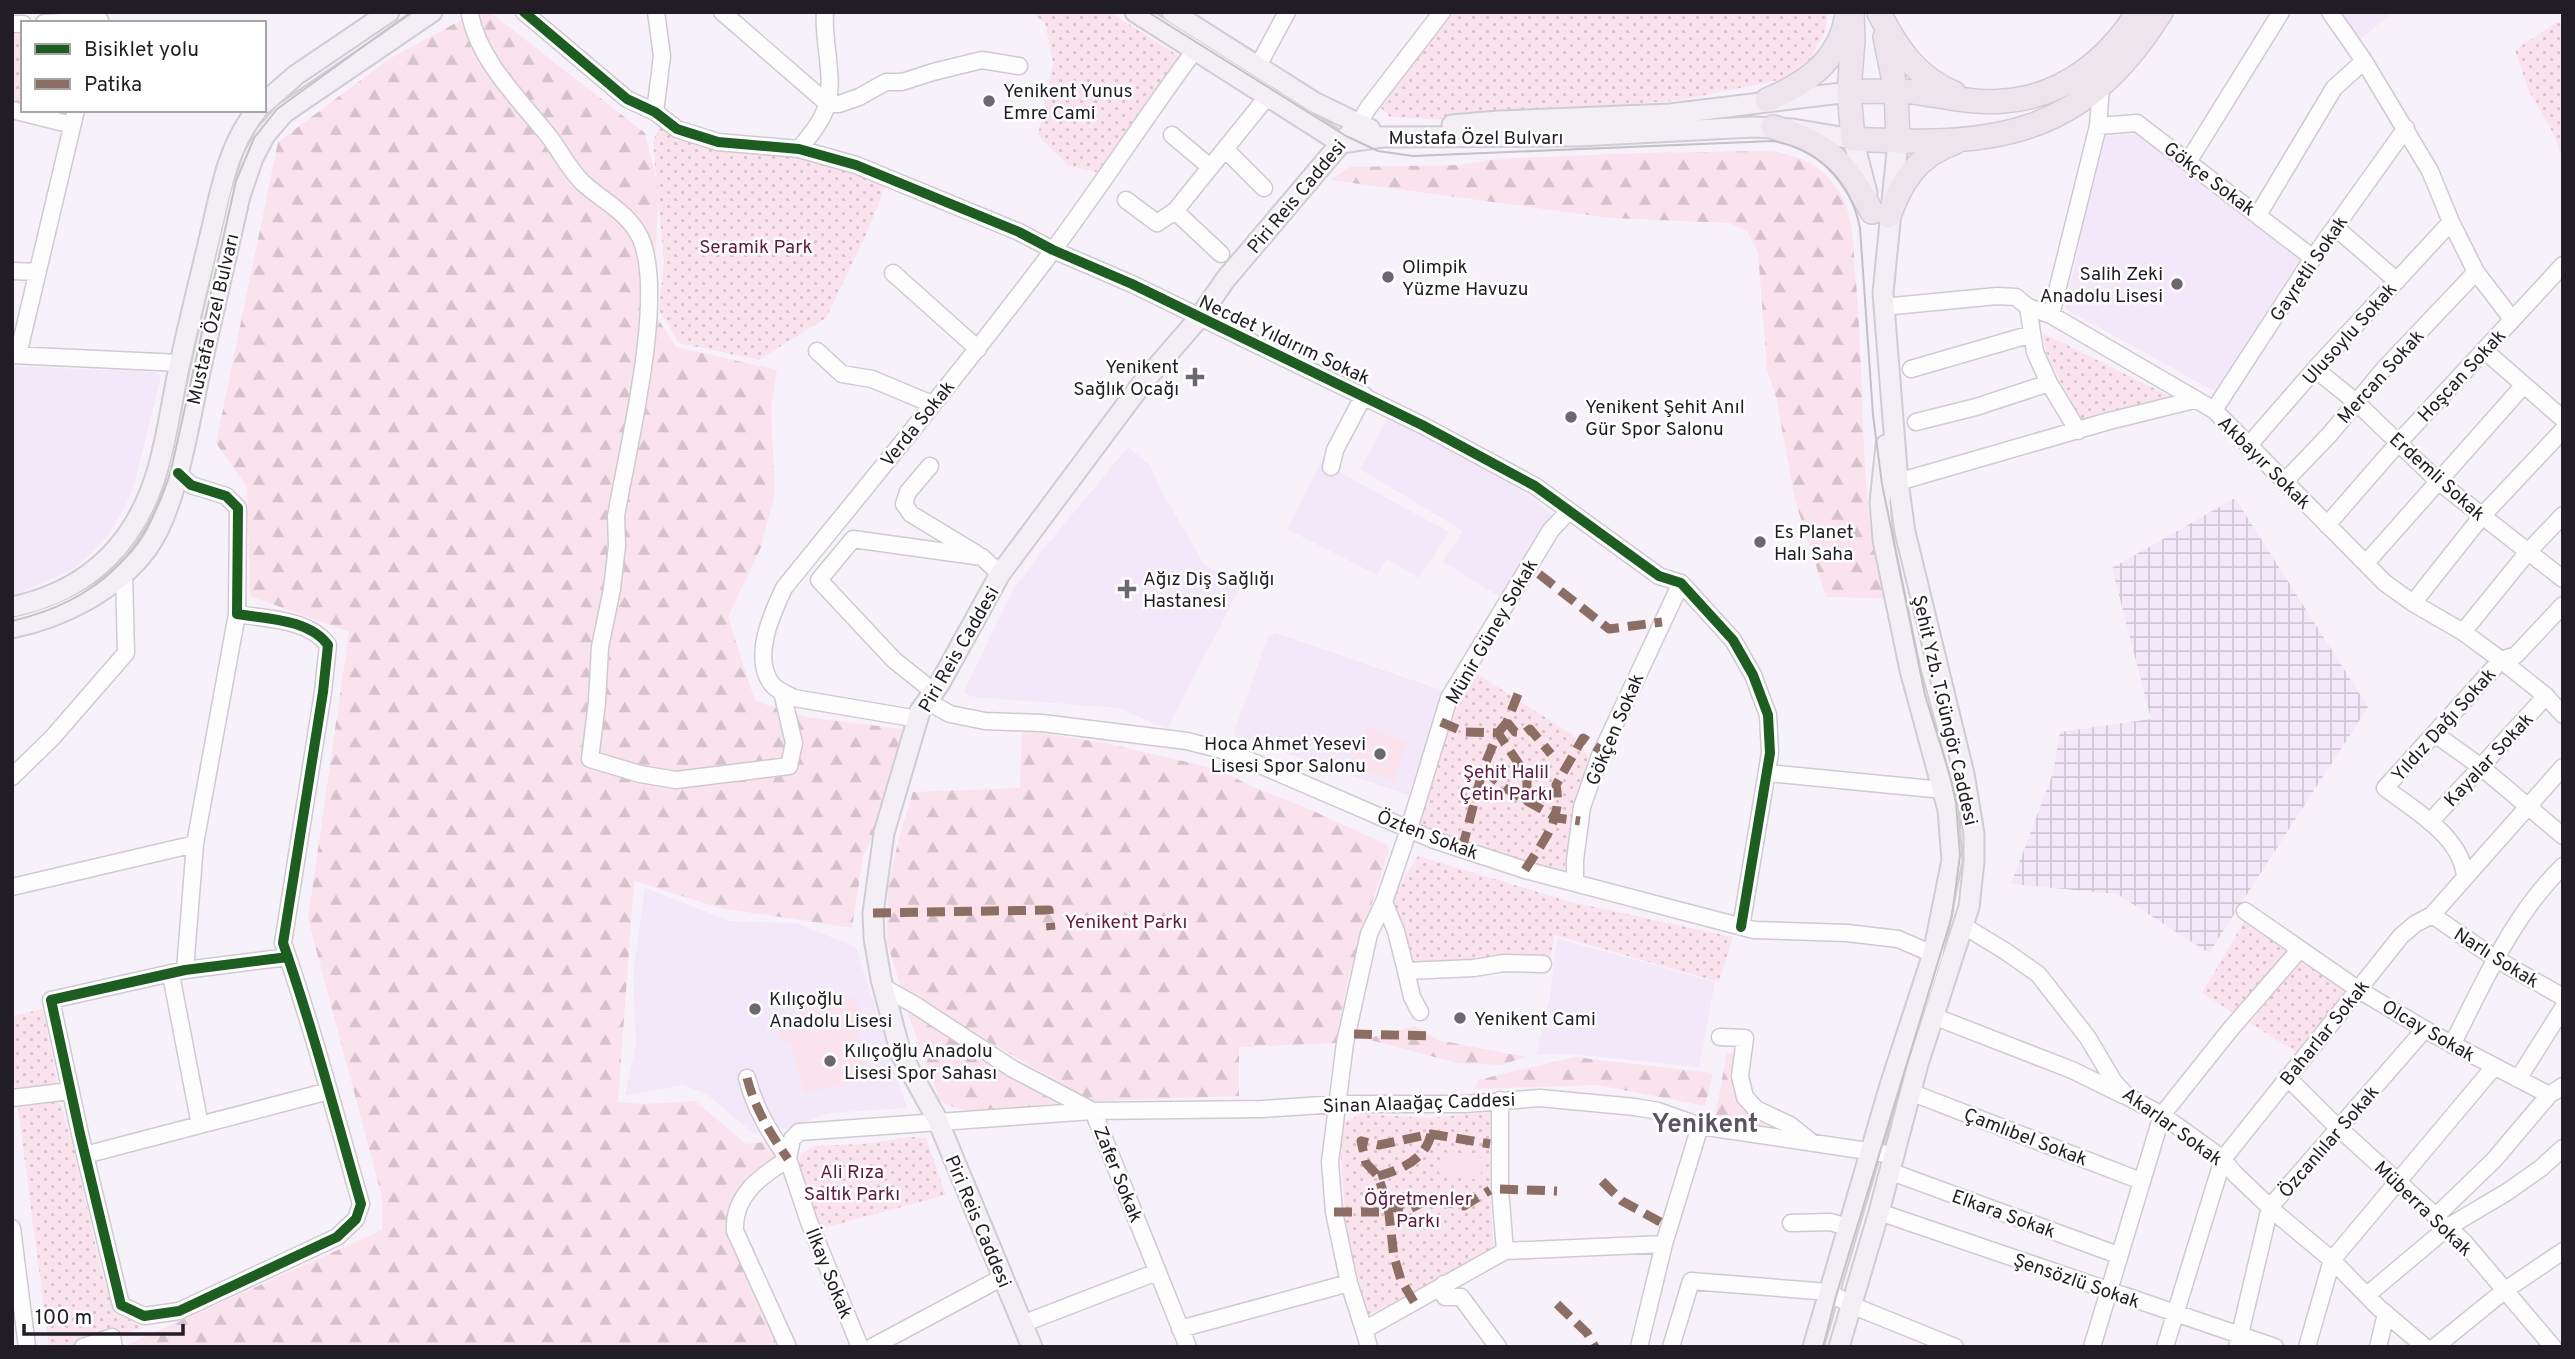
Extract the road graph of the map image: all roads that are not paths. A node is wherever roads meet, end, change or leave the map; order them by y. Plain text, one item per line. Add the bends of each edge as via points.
1 (389, 12) edge
2 (432, 12) edge
3 (524, 12) edge
4 (656, 12) edge
5 (722, 12) edge
6 (825, 12) edge
7 (1135, 12) edge
8 (1172, 12) edge
9 (1287, 12) edge
10 (1442, 12) edge
11 (1847, 12) edge
12 (1853, 12) edge
13 (2138, 12) edge
14 (2161, 12) edge
15 (2281, 12) edge
16 (2330, 12) edge
17 (1879, 13) edge
18 (470, 15) dead end
19 (100, 18) edge
20 (66, 21) edge
21 (1195, 50) junction
22 (2364, 61) junction
23 (1019, 66) dead end
24 (1258, 66) junction
25 (2101, 87) junction
26 (1896, 91) junction
27 (1849, 92) junction
28 (1267, 97) junction
29 (1767, 100) junction
30 (266, 101) edge
31 (1987, 102) junction
32 (828, 104) junction
33 (30, 112) edge
34 (256, 112) edge
35 (655, 112) junction
36 (74, 117) edge
37 (1358, 125) junction
38 (2098, 126) junction
39 (1773, 127) junction
40 (2406, 128) junction
41 (1172, 135) dead end
42 (1853, 139) junction
43 (1968, 139) junction
44 (1898, 141) junction
45 (1341, 143) junction
46 (799, 149) junction
47 (1225, 149) junction
48 (2188, 162) junction
49 (1210, 167) junction
50 (1264, 188) dead end
51 (1126, 200) dead end
52 (1175, 211) junction
53 (1881, 214) junction
54 (2258, 215) junction
55 (2451, 222) junction
56 (2334, 228) junction
57 (1053, 250) junction
58 (1222, 254) dead end
59 (2313, 258) junction
60 (2563, 265) edge
61 (12, 271) edge
62 (37, 272) junction
63 (893, 272) dead end
64 (2476, 272) junction
65 (2397, 281) junction
66 (1883, 300) junction
67 (2028, 307) junction
68 (2051, 315) junction
69 (1199, 318) junction
70 (2512, 319) junction
71 (2032, 334) junction
72 (978, 348) junction
73 (2484, 350) junction
74 (817, 351) dead end
75 (15, 355) edge
76 (180, 363) junction
77 (1910, 369) dead end
78 (2315, 369) junction
79 (2049, 383) junction
80 (2523, 386) junction
81 (1891, 394) junction
82 (1364, 395) junction
83 (2194, 400) junction
84 (2356, 402) junction
85 (932, 404) junction
86 (2214, 410) junction
87 (2563, 419) edge
88 (1916, 422) dead end
89 (2078, 430) junction
90 (2563, 430) edge
91 (2399, 442) junction
92 (2249, 445) junction
93 (930, 466) dead end
94 (1331, 467) dead end
95 (178, 473) junction
96 (2285, 481) junction
97 (1898, 482) junction
98 (2439, 482) junction
99 (1569, 511) junction
100 (2563, 514) edge
101 (2482, 516) junction
102 (2327, 525) junction
103 (2527, 553) junction
104 (982, 557) junction
105 (2366, 563) junction
106 (124, 574) junction
107 (1000, 574) junction
108 (2563, 579) edge
109 (1681, 583) junction
110 (2413, 603) junction
111 (2563, 606) edge
112 (12, 607) edge
113 (237, 614) junction
114 (12, 628) edge
115 (2463, 632) junction
116 (2501, 660) junction
117 (782, 692) junction
118 (931, 697) junction
119 (2557, 703) edge
120 (918, 719) junction
121 (2435, 734) junction
122 (2481, 767) junction
123 (2563, 767) edge
124 (1768, 773) junction
125 (12, 777) edge
126 (1943, 790) junction
127 (2528, 806) junction
128 (2430, 821) junction
129 (1409, 829) junction
130 (2563, 836) edge
131 (195, 844) junction
132 (2561, 872) edge
133 (2465, 876) junction
134 (1575, 882) junction
135 (12, 887) edge
136 (1384, 902) junction
137 (2245, 911) dead end
138 (2432, 915) junction
139 (1964, 926) junction
140 (1741, 927) junction
141 (2300, 949) junction
142 (1933, 954) junction
143 (288, 957) junction
144 (2496, 959) junction
145 (1543, 964) dead end
146 (1406, 971) junction
147 (178, 972) junction
148 (883, 987) junction
149 (2359, 990) junction
150 (2563, 997) edge
151 (2563, 1008) edge
152 (1420, 1012) dead end
153 (1933, 1016) junction
154 (2425, 1029) junction
155 (1720, 1037) dead end
156 (2452, 1045) junction
157 (2494, 1067) junction
158 (2287, 1077) junction
159 (747, 1078) dead end
160 (2518, 1079) junction
161 (70, 1091) junction
162 (329, 1091) junction
163 (2556, 1091) edge
164 (1910, 1092) junction
165 (2128, 1097) junction
166 (12, 1098) edge
167 (1500, 1100) junction
168 (1337, 1104) junction
169 (1093, 1111) junction
170 (2162, 1115) junction
171 (938, 1121) junction
172 (200, 1125) junction
173 (1700, 1126) junction
174 (2339, 1128) junction
175 (1812, 1142) junction
176 (2563, 1148) edge
177 (1871, 1151) junction
178 (85, 1155) junction
179 (788, 1159) junction
180 (2223, 1159) junction
181 (1892, 1163) junction
182 (2141, 1181) junction
183 (2400, 1182) junction
184 (2270, 1207) junction
185 (1879, 1212) junction
186 (2442, 1221) junction
187 (1791, 1223) dead end
188 (1848, 1227) junction
189 (12, 1228) edge
190 (1664, 1244) junction
191 (1505, 1251) junction
192 (2563, 1251) edge
193 (2119, 1255) junction
194 (2332, 1259) junction
195 (1157, 1272) junction
196 (1003, 1277) junction
197 (1349, 1283) junction
198 (1444, 1284) junction
199 (2108, 1290) junction
200 (2504, 1291) junction
201 (1829, 1292) junction
202 (2367, 1295) junction
203 (1851, 1305) junction
204 (2175, 1313) junction
205 (2386, 1314) junction
206 (17, 1317) edge
207 (1022, 1324) junction
208 (1180, 1329) junction
209 (1364, 1330) junction
210 (2239, 1341) edge
211 (27, 1347) edge
212 (83, 1347) edge
213 (114, 1347) edge
214 (788, 1347) edge
215 (860, 1347) edge
216 (872, 1347) edge
217 (1032, 1347) edge
218 (1188, 1347) edge
219 (1369, 1347) edge
220 (1498, 1347) edge
221 (1639, 1347) edge
222 (1671, 1347) edge
223 (1814, 1347) edge
224 (1839, 1347) edge
225 (1955, 1347) edge
226 (2092, 1347) edge
227 (2165, 1347) edge
228 (2275, 1347) edge
229 (2307, 1347) edge
230 (2378, 1347) edge
231 (2425, 1347) edge
232 (2435, 1347) edge
233 (2553, 1347) edge

1 - 30 main road via 296,75
2 - 95 main road, Mustafa Özel Bulvarı via 314,90 265,135 240,196
3 - 35 street, Necdet Yıldırım Sokak via 627,99
4 - 35 street via 662,56
5 - 32 street
6 - 32 street
7 - 21 main road
8 - 24 main road
9 - 24 street
10 - 37 street
11 - 29 highway via 1828,60 1798,85
12 - 27 highway
13 - 31 highway via 2113,47 2078,76 2024,99
14 - 25 highway via 2137,50
15 - 48 street
16 - 22 street
17 - 26 highway
17 - 31 highway via 1904,56 1927,78 1952,93
18 - 117 street, Verda Sokak via 489,60 516,96 582,182 621,212 640,238 649,278 647,338 616,516 617,546 600,647 590,760 676,780 789,766 794,743
19 - 20 street
21 - 28 main road
21 - 57 street, Verda Sokak
22 - 40 street
22 - 54 street via 2334,88
23 - 32 street via 982,60 887,82 859,97
24 - 37 main road
25 - 38 street
25 - 43 highway via 2048,120
26 - 27 highway
26 - 31 highway
26 - 44 highway
27 - 29 main road
27 - 42 highway
28 - 45 main road
28 - 47 street
29 - 37 main road via 1670,114 1393,131
32 - 46 street
33 - 36 street
34 - 76 main road, Mustafa Özel Bulvarı via 240,136 224,177
35 - 46 street, Necdet Yıldırım Sokak via 677,129 718,142
36 - 62 street
37 - 45 main road, Piri Reis Caddesi
38 - 48 street, Gökçe Sokak via 2137,123
38 - 68 street
39 - 42 main road, Mustafa Özel Bulvarı
39 - 45 main road, Mustafa Özel Bulvarı via 1578,136 1382,137
39 - 53 highway via 1804,137 1832,155
40 - 55 street
40 - 56 street, Gayretli Sokak
41 - 49 street
42 - 44 highway
42 - 53 main road via 1858,163
43 - 44 highway
43 - 53 highway via 1945,146 1917,164
44 - 53 main road, Şehit Yzb. T.Güngör Caddesi
45 - 69 main road, Piri Reis Caddesi
46 - 57 street, Necdet Yıldırım Sokak via 912,186
47 - 49 street
47 - 50 street
48 - 54 street, Gökçe Sokak
49 - 52 street
51 - 52 street via 1157,223
52 - 58 street
53 - 66 main road, Şehit Yzb. T.Güngör Caddesi
54 - 59 street, Gökçe Sokak
55 - 64 street
55 - 65 street, Ulusoylu Sokak
56 - 59 street, Gayretli Sokak
56 - 65 street
57 - 69 street, Necdet Yıldırım Sokak
57 - 72 street, Verda Sokak
59 - 86 street, Gayretli Sokak
60 - 70 street, Hoşcan Sokak
61 - 62 street
62 - 75 street
63 - 72 street
64 - 70 street
64 - 84 street, Mercan Sokak
65 - 78 street, Ulusoylu Sokak
66 - 67 street, Akbayır Sokak via 1997,296 2016,297
66 - 81 main road, Şehit Yzb. T.Güngör Caddesi
67 - 68 street, Akbayır Sokak
67 - 71 street
68 - 83 street, Akbayır Sokak
69 - 82 street, Necdet Yıldırım Sokak
69 - 107 main road, Piri Reis Caddesi via 1141,385
70 - 73 street, Hoşcan Sokak
71 - 77 street
71 - 79 street
72 - 85 street, Verda Sokak
73 - 80 street
73 - 91 street, Hoşcan Sokak
74 - 85 street via 842,374 872,379
75 - 76 street
76 - 112 main road, Mustafa Özel Bulvarı via 158,469 126,537 83,580 62,592
78 - 84 street, Erdemli Sokak
78 - 92 street, Ulusoylu Sokak
79 - 88 street
79 - 89 street
80 - 87 street
80 - 98 street
81 - 97 main road, Şehit Yzb. T.Güngör Caddesi
81 - 126 main road, Şehit Yzb. T.Güngör Caddesi via 1880,502 1883,540 1910,670
82 - 94 street
82 - 99 street, Necdet Yıldırım Sokak via 1535,486
83 - 86 street, Akbayır Sokak
83 - 89 street
84 - 91 street, Erdemli Sokak
84 - 96 street, Mercan Sokak
85 - 117 street, Verda Sokak via 784,588 772,615 764,661 772,685
86 - 92 street, Akbayır Sokak
89 - 97 street
90 - 101 street
91 - 98 street, Erdemli Sokak
91 - 102 street, Hoşcan Sokak
92 - 96 street, Akbayır Sokak
93 - 104 street via 904,504 911,514
95 - 106 main road, Mustafa Özel Bulvarı via 148,548
95 - 113 street via 191,485 226,496 238,509
96 - 102 street, Akbayır Sokak
97 - 139 main road, Şehit Yzb. T.Güngör Caddesi via 1905,532 1970,807 1972,887
98 - 101 street, Erdemli Sokak
98 - 105 street
99 - 109 street, Necdet Yıldırım Sokak via 1659,576
99 - 129 street, Münir Güney Sokak via 1550,530 1449,698
100 - 103 street
101 - 103 street, Erdemli Sokak
101 - 110 street
102 - 105 street, Akbayır Sokak
103 - 108 street, Erdemli Sokak
103 - 115 street
104 - 107 street
104 - 118 street, Özten Sokak via 853,539 818,580
105 - 110 street, Akbayır Sokak
106 - 114 main road, Mustafa Özel Bulvarı via 83,603 37,623
106 - 125 street via 126,653
107 - 118 main road, Piri Reis Caddesi
109 - 124 street, Necdet Yıldırım Sokak via 1733,640 1753,675 1768,715
109 - 134 street, Gökçen Sokak via 1598,758 1582,807
110 - 115 street, Akbayır Sokak
111 - 116 street, Yıldız Dağı Sokak via 2516,655
113 - 131 street
113 - 143 street via 305,627 319,633 328,645 283,943
115 - 116 street, Akbayır Sokak
116 - 119 street, Akbayır Sokak
116 - 121 street, Yıldız Dağı Sokak
117 - 120 street via 794,698
118 - 120 main road, Piri Reis Caddesi
118 - 129 street, Özten Sokak via 950,714 985,721 1119,732 1222,750
119 - 122 street, Kayalar Sokak
120 - 148 main road, Piri Reis Caddesi via 884,833 873,914
121 - 122 street
121 - 128 street, Yıldız Dağı Sokak via 2385,788
122 - 127 street
122 - 128 street, Kayalar Sokak
123 - 127 street, Baharlar Sokak
124 - 126 street
124 - 140 street, Necdet Yıldırım Sokak
126 - 142 main road, Şehit Yzb. T.Güngör Caddesi via 1951,829 1951,860
127 - 130 street
127 - 133 street, Baharlar Sokak
128 - 133 street via 2463,863
129 - 134 street, Özten Sokak via 1525,870
129 - 136 street, Münir Güney Sokak
131 - 135 street
131 - 147 street
132 - 144 street via 2519,918
133 - 138 street, Baharlar Sokak
134 - 140 street, Özten Sokak
136 - 146 street
136 - 168 street, Münir Güney Sokak via 1370,934 1345,1044
137 - 141 street, Olcay Sokak
138 - 144 street, Narlı Sokak
138 - 149 street, Baharlar Sokak via 2401,936
139 - 153 main road, Şehit Yzb. T.Güngör Caddesi
139 - 165 street, Akarlar Sokak via 2038,974
140 - 142 street, Özten Sokak via 1898,939
141 - 149 street, Olcay Sokak
141 - 170 street
142 - 177 main road, Şehit Yzb. T.Güngör Caddesi
143 - 147 street
143 - 162 street
144 - 150 street, Narlı Sokak
144 - 156 street
145 - 146 street via 1504,962
146 - 152 street
147 - 161 street via 51,1000
147 - 172 street
148 - 169 street, Zafer Sokak via 1013,1069
148 - 171 main road, Piri Reis Caddesi via 901,1054
149 - 154 street, Olcay Sokak
149 - 158 street, Baharlar Sokak
151 - 160 street
153 - 164 main road, Şehit Yzb. T.Güngör Caddesi
153 - 165 street
154 - 156 street, Olcay Sokak
154 - 174 street, Özcanlılar Sokak
155 - 175 street via 1745,1038 1740,1076 1750,1103
156 - 157 street, Olcay Sokak
157 - 160 street, Olcay Sokak
157 - 183 street
158 - 174 street, Müberra Sokak
158 - 180 street, Baharlar Sokak
159 - 179 street, İlkay Sokak via 765,1124
160 - 163 street, Olcay Sokak
161 - 166 street
161 - 178 street
162 - 172 street
162 - 178 street via 361,1204 356,1219 337,1237 178,1311 144,1316 121,1305
163 - 186 street
164 - 181 main road, Şehit Yzb. T.Güngör Caddesi
164 - 182 street, Çamlıbel Sokak
165 - 170 street, Akarlar Sokak
167 - 168 street, Sinan Alaağaç Caddesi
167 - 173 street, Sinan Alaağaç Caddesi via 1607,1103 1658,1111
167 - 191 street
168 - 169 street, Sinan Alaağaç Caddesi
168 - 197 street, Münir Güney Sokak via 1330,1162 1334,1212
169 - 171 street, Sinan Alaağaç Caddesi
169 - 195 street, Zafer Sokak
170 - 180 street, Akarlar Sokak
170 - 182 street
171 - 179 street via 799,1132 792,1139
171 - 196 main road, Piri Reis Caddesi
172 - 178 street
173 - 175 street, Sinan Alaağaç Caddesi
173 - 190 street
174 - 183 street, Müberra Sokak
174 - 184 street, Özcanlılar Sokak
175 - 177 street, Sinan Alaağaç Caddesi
176 - 186 street via 2507,1192
177 - 181 street, Sinan Alaağaç Caddesi
177 - 188 main road, Şehit Yzb. T.Güngör Caddesi
179 - 214 street via 756,1180 734,1216 735,1231
179 - 215 street, İlkay Sokak
180 - 184 street, Akarlar Sokak
180 - 204 street, Baharlar Sokak
181 - 185 main road, Şehit Yzb. T.Güngör Caddesi
181 - 193 street, Elkara Sokak
182 - 193 street
183 - 186 street, Müberra Sokak
183 - 194 street
184 - 194 street, Akarlar Sokak
184 - 210 street, Özcanlılar Sokak
185 - 199 street, Şensözlü Sokak
185 - 203 main road, Şehit Yzb. T.Güngör Caddesi
186 - 200 street, Müberra Sokak
186 - 202 street
187 - 188 street via 1830,1222
188 - 201 main road, Şehit Yzb. T.Güngör Caddesi
189 - 206 street
190 - 191 street
190 - 221 street
191 - 198 street
192 - 200 street
193 - 199 street
194 - 202 street, Akarlar Sokak
194 - 229 street
195 - 207 street
195 - 208 street, Zafer Sokak
196 - 207 main road, Piri Reis Caddesi
196 - 216 street
197 - 208 street
197 - 209 street, Münir Güney Sokak
198 - 209 street
198 - 220 street via 1445,1297 1461,1297
199 - 204 street, Şensözlü Sokak
199 - 226 street
200 - 232 street
200 - 233 street, Müberra Sokak
201 - 203 street
201 - 222 street via 1690,1281
201 - 223 main road, Şehit Yzb. T.Güngör Caddesi
202 - 205 street, Akarlar Sokak
203 - 224 main road, Şehit Yzb. T.Güngör Caddesi
203 - 225 street
204 - 210 street, Şensözlü Sokak
204 - 227 street, Baharlar Sokak
205 - 230 street
205 - 231 street, Akarlar Sokak
206 - 211 street
207 - 217 main road, Piri Reis Caddesi
208 - 218 street, Zafer Sokak
209 - 219 street, Münir Güney Sokak
210 - 228 street, Şensözlü Sokak
212 - 213 street via 112,1337

